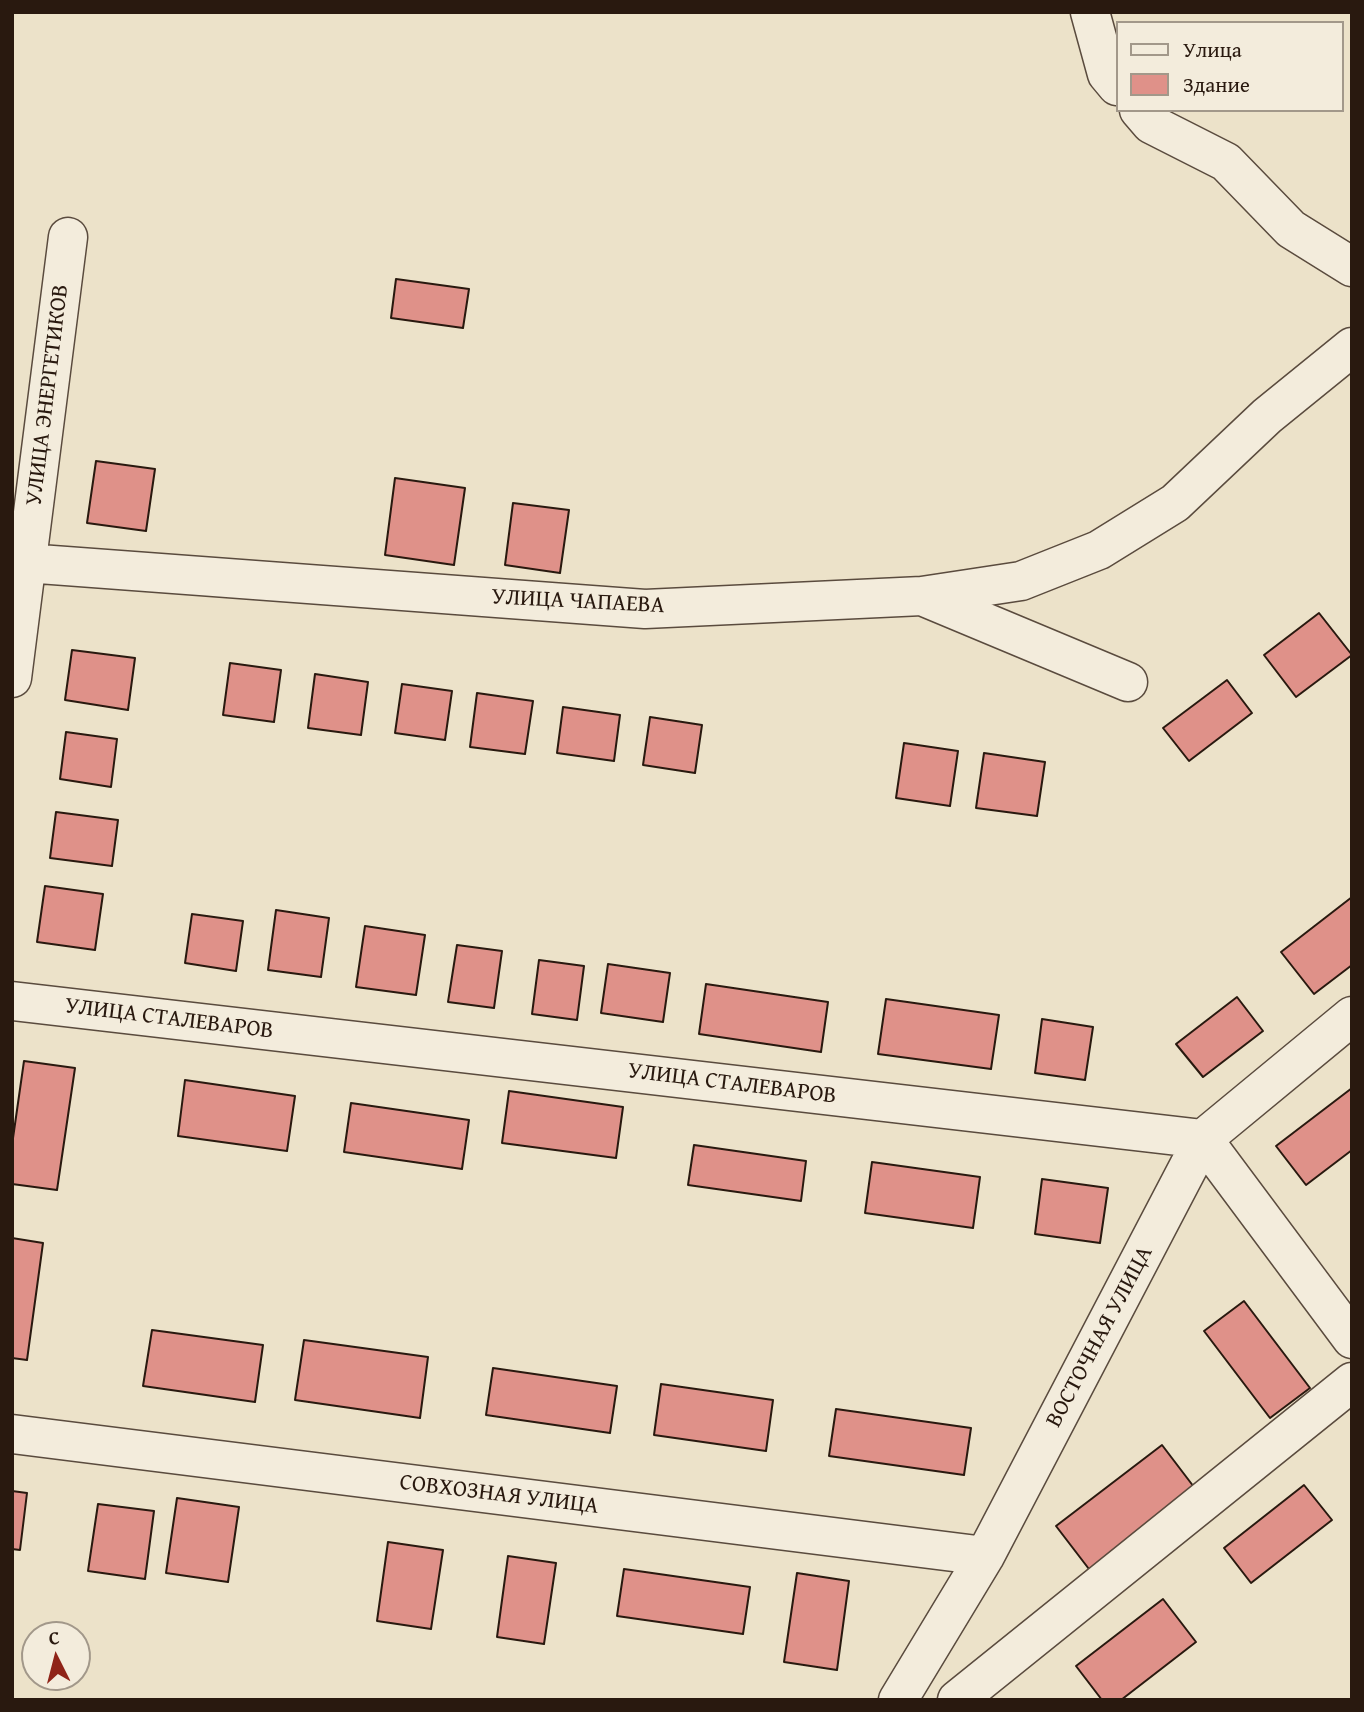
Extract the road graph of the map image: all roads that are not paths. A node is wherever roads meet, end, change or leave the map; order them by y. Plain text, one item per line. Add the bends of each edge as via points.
1 (1090, 12) edge
2 (1116, 85) edge
3 (1141, 112) edge
4 (68, 237) dead end
5 (1352, 267) edge
6 (1352, 347) edge
7 (19, 563) edge
8 (922, 596) junction
9 (12, 678) edge
10 (1128, 682) dead end
11 (12, 1001) edge
12 (1352, 1016) edge
13 (1203, 1139) junction
14 (1352, 1339) edge
15 (1352, 1382) edge
16 (12, 1434) edge
17 (985, 1556) junction
18 (898, 1700) edge
19 (957, 1700) edge

1 - 2 street via 1107,74
3 - 5 street via 1151,124 1226,162 1291,229
4 - 7 street, УЛИЦА ЭНЕРГЕТИКОВ
6 - 8 street via 1267,415 1175,503 1099,550 1021,581
7 - 8 street, УЛИЦА ЧАПАЕВА via 645,609
7 - 9 street, УЛИЦА ЭНЕРГЕТИКОВ
8 - 10 street, УЛИЦА ЧАПАЕВА
11 - 13 street, УЛИЦА СТАЛЕВАРОВ
12 - 13 street, ВОСТОЧНАЯ УЛИЦА
13 - 14 street
13 - 17 street, ВОСТОЧНАЯ УЛИЦА
15 - 19 street
16 - 17 street, СОВХОЗНАЯ УЛИЦА
17 - 18 street, ВОСТОЧНАЯ УЛИЦА

